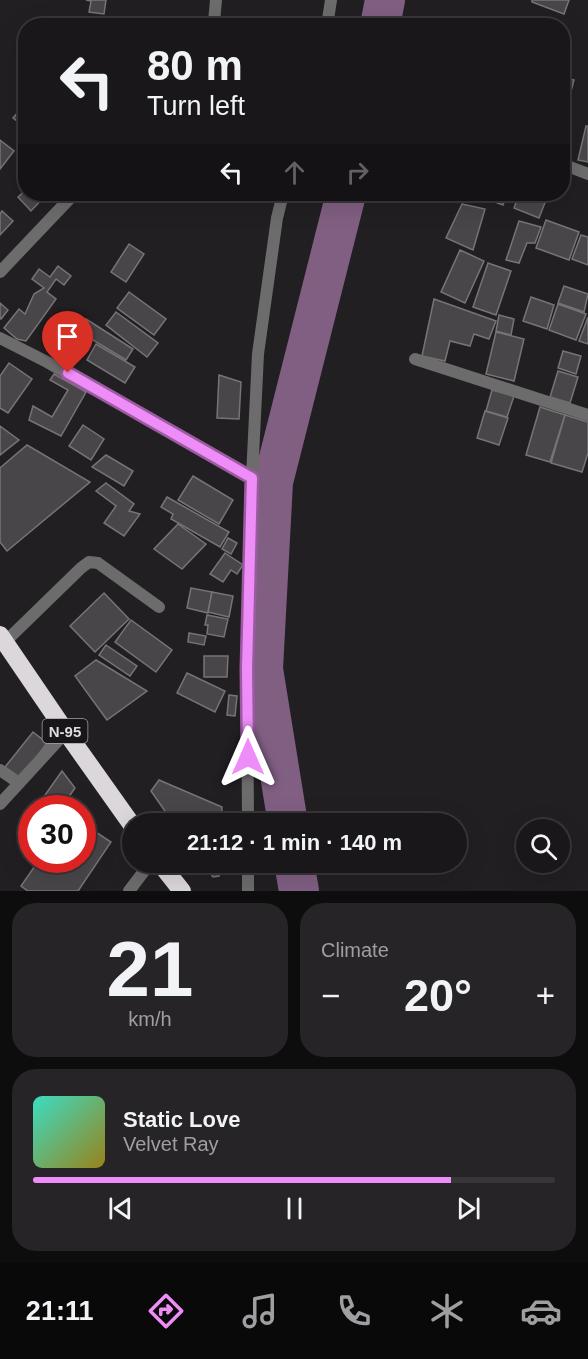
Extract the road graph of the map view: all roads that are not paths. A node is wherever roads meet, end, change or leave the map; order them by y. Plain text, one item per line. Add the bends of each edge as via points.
1 (216, 0) edge
2 (331, 0) edge
3 (214, 18) edge
4 (328, 18) edge
5 (570, 167) edge
6 (588, 174) edge
7 (67, 201) edge
8 (281, 201) edge
9 (0, 272) edge
10 (0, 338) edge
11 (414, 359) dead end
12 (588, 415) edge
13 (252, 478) junction
14 (159, 607) dead end
15 (3, 638) edge
16 (66, 732) junction
17 (0, 771) edge
18 (19, 783) junction
19 (0, 804) edge
20 (123, 813) edge
21 (248, 813) edge
22 (143, 873) edge
23 (168, 873) edge
24 (248, 873) edge
25 (129, 891) edge
26 (182, 891) edge
27 (248, 891) edge

1 - 3 street
2 - 4 street
5 - 6 street
7 - 9 street
8 - 13 street via 258,354
10 - 13 street
11 - 12 street
13 - 21 street
14 - 15 street via 98,563 89,562
15 - 16 highway, N-95
16 - 18 street
16 - 20 highway, N-95
17 - 18 street
18 - 19 street
22 - 25 street
23 - 26 highway
24 - 27 street

